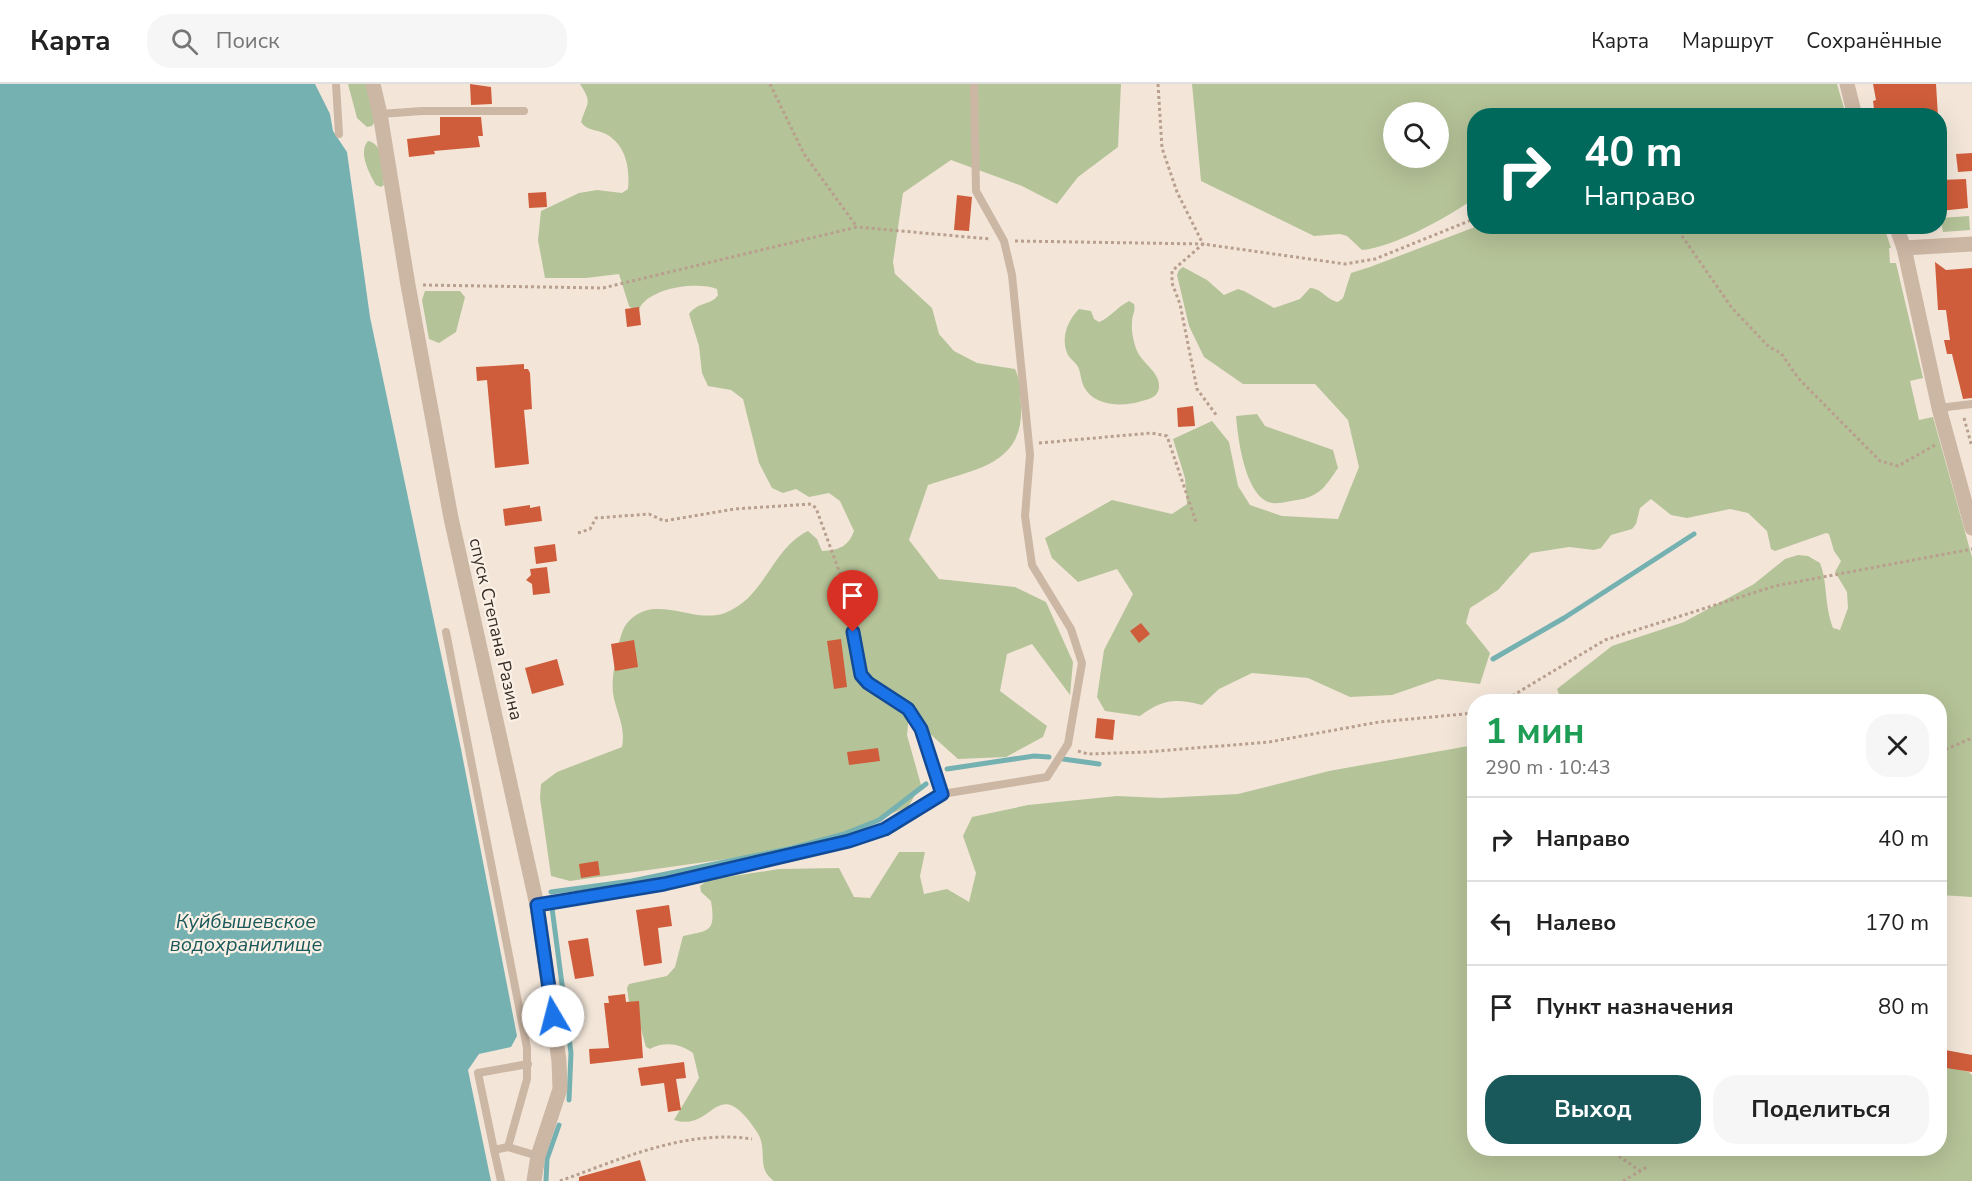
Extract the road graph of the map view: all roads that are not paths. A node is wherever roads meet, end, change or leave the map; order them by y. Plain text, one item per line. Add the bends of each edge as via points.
1 (336, 84) edge
2 (373, 84) edge
3 (974, 84) edge
4 (1847, 84) edge
5 (1854, 108) edge
6 (525, 111) dead end
7 (380, 114) junction
8 (339, 134) dead end
9 (1899, 234) edge
10 (1972, 244) edge
11 (1904, 248) junction
12 (1972, 404) edge
13 (1939, 408) junction
14 (1972, 528) edge
15 (446, 632) dead end
16 (853, 632) road end
17 (942, 794) junction
18 (537, 905) junction
19 (528, 1064) junction
20 (508, 1147) junction
21 (494, 1150) junction
22 (538, 1155) junction
23 (501, 1181) edge
24 (534, 1181) edge

1 - 8 lane
2 - 7 street, спуск Степана Разина
3 - 17 lane via 976,190 1004,241 1012,275 1029,444 1025,516 1032,565 1071,628 1082,663 1066,748 1047,777
4 - 5 street
6 - 7 lane
7 - 18 street, спуск Степана Разина via 451,518
9 - 11 street
10 - 11 street
11 - 13 street
12 - 13 lane
13 - 14 street
15 - 19 lane
16 - 17 lane via 861,675 908,709 921,729
17 - 18 lane via 885,829 849,841 664,884
18 - 22 street, спуск Степана Разина via 560,1089
19 - 20 lane
19 - 21 lane via 478,1072
20 - 21 lane
20 - 22 lane
21 - 23 lane
22 - 24 street, спуск Степана Разина

